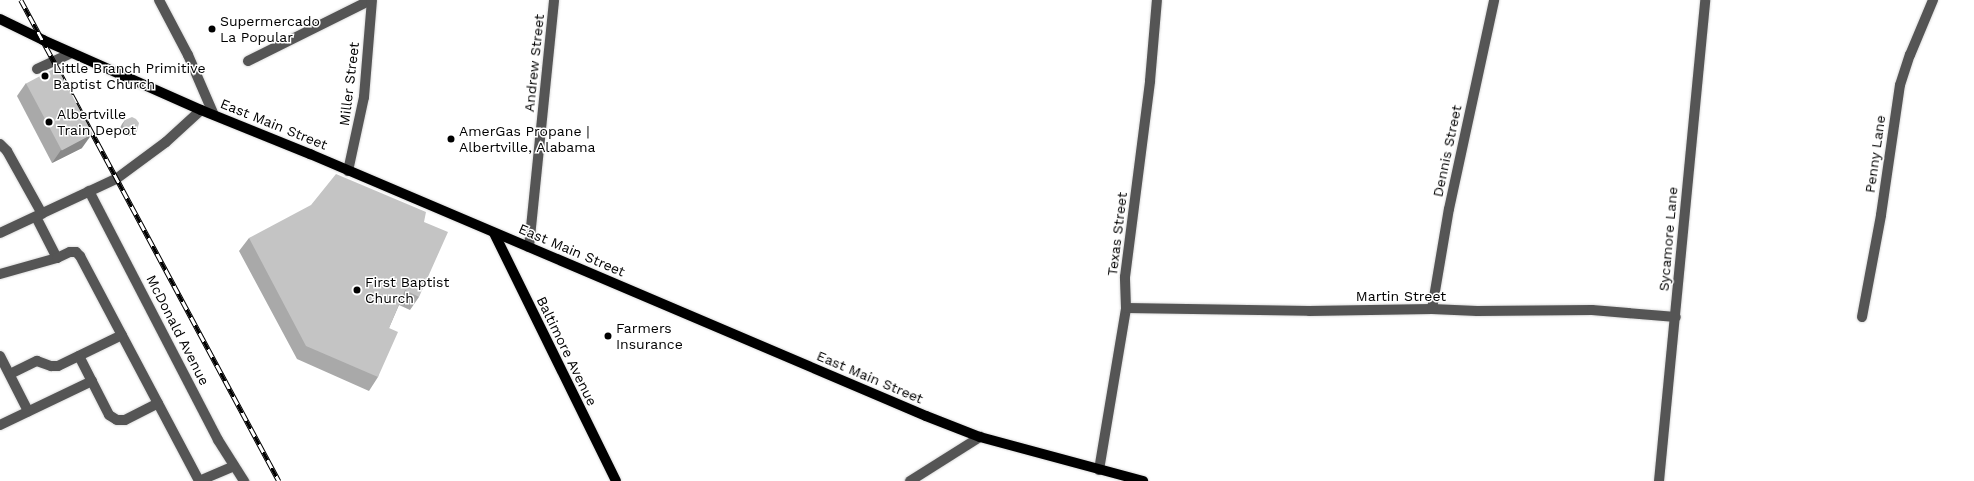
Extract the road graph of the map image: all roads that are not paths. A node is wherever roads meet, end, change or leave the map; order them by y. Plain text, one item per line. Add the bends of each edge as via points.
1 (159, 0) edge
2 (371, 0) edge
3 (554, 0) edge
4 (1157, 0) edge
5 (1494, 0) edge
6 (1705, 0) edge
7 (1933, 0) edge
8 (0, 19) edge
9 (71, 53) junction
10 (248, 61) dead end
11 (37, 69) dead end
12 (201, 110) junction
13 (214, 115) junction
14 (0, 144) edge
15 (348, 171) junction
16 (89, 190) junction
17 (39, 215) junction
18 (0, 233) edge
19 (494, 233) junction
20 (528, 247) junction
21 (57, 258) junction
22 (0, 274) edge
23 (1126, 308) junction
24 (1432, 308) junction
25 (1862, 317) dead end
26 (1676, 318) junction
27 (122, 334) junction
28 (0, 356) edge
29 (79, 356) junction
30 (10, 374) junction
31 (92, 381) junction
32 (158, 403) junction
33 (28, 411) junction
34 (0, 425) edge
35 (980, 437) junction
36 (234, 466) junction
37 (1099, 470) junction
38 (199, 481) edge
39 (244, 481) edge
40 (616, 481) edge
41 (910, 481) edge
42 (1143, 481) edge
43 (1659, 481) edge

1 - 13 street via 188,55
2 - 10 street
2 - 15 street, Miller Street via 364,97
3 - 20 street, Andrew Street
4 - 23 street, Texas Street via 1150,81 1125,277
5 - 24 street, Dennis Street via 1449,209
6 - 26 street, Sycamore Lane via 1691,128
7 - 25 street, Penny Lane via 1900,85
8 - 9 main road, East Main Street
9 - 11 street
9 - 12 main road, East Main Street
12 - 13 main road, East Main Street
12 - 16 street via 140,162 116,179
13 - 15 main road, East Main Street
14 - 17 street via 8,151
15 - 19 main road, East Main Street
16 - 17 street
16 - 36 street, McDonald Avenue
17 - 18 street
17 - 21 street
19 - 20 main road, East Main Street
19 - 40 main road, Baltimore Avenue
20 - 35 main road, East Main Street
21 - 22 street
21 - 27 street via 70,252 76,252 80,256
23 - 24 street, Martin Street via 1309,311
23 - 37 street, Texas Street
24 - 26 street, Martin Street via 1478,311 1592,310
26 - 43 street, Sycamore Lane
27 - 29 street
27 - 32 street
28 - 30 street
29 - 30 street via 54,366 37,361
29 - 31 street
30 - 33 street
31 - 32 street via 109,414 117,420 125,420
31 - 33 street
32 - 38 street
33 - 34 street
35 - 37 main road, East Main Street
35 - 41 street
36 - 38 street
36 - 39 street, McDonald Avenue
37 - 42 main road, East Main Street

